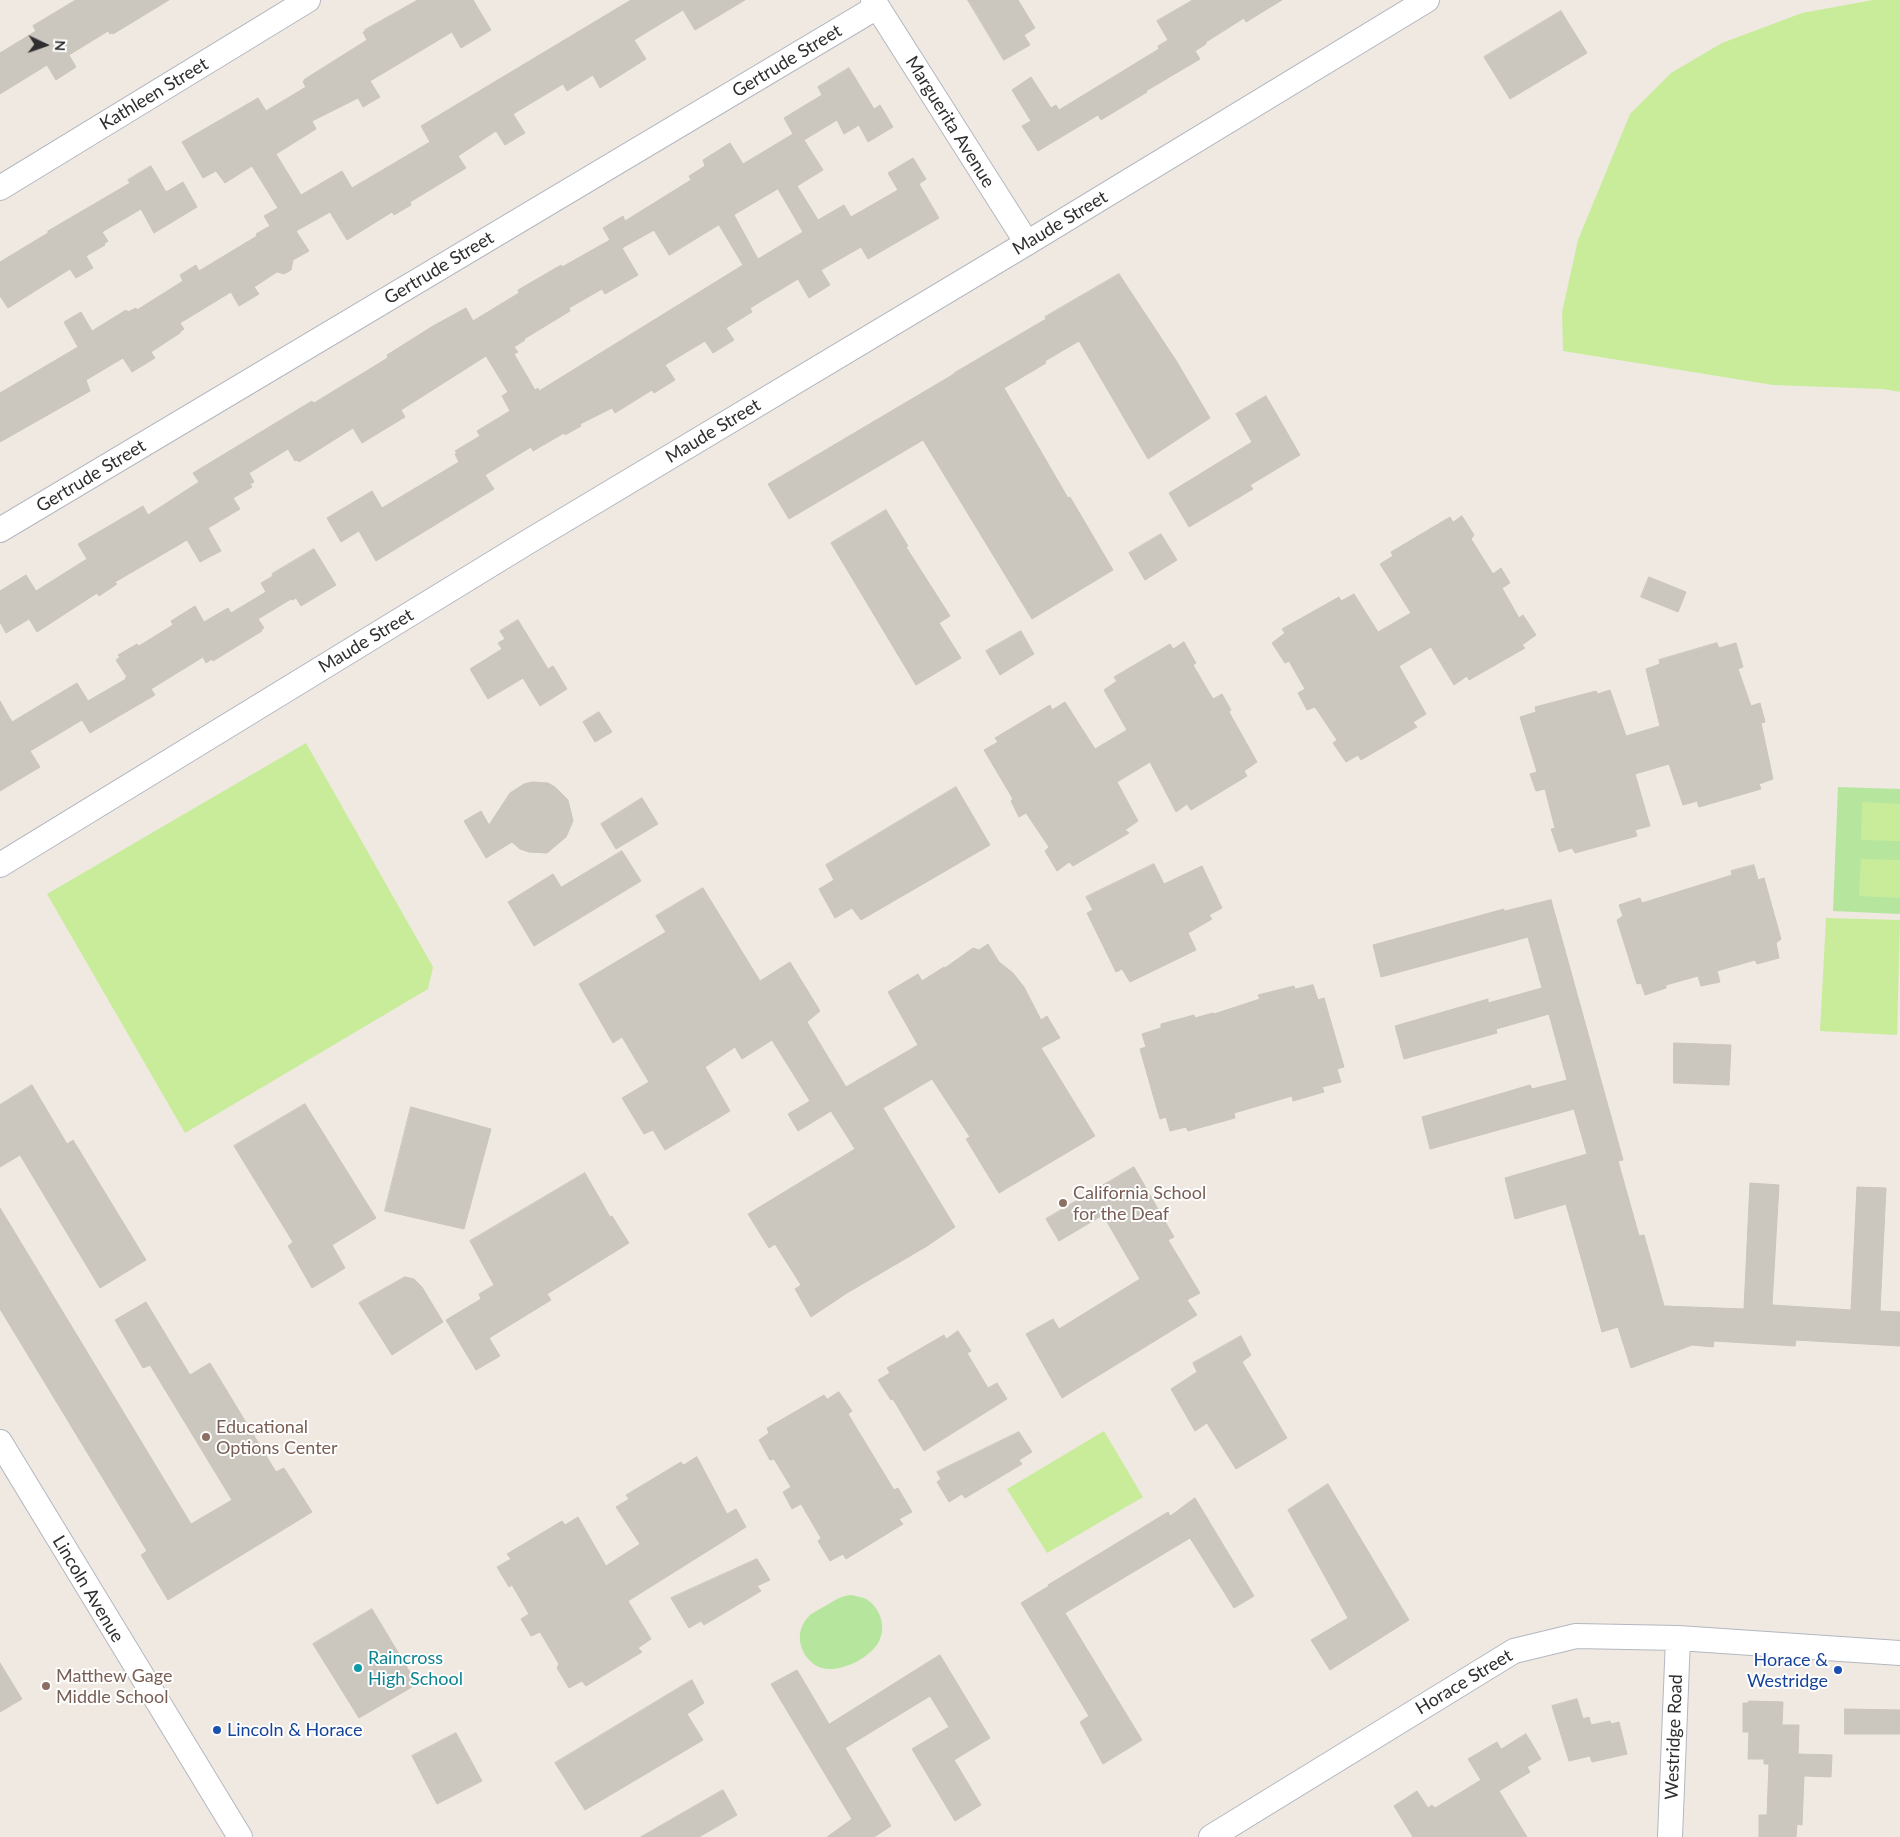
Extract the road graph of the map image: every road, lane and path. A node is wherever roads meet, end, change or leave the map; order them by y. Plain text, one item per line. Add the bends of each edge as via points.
1 (308, 0) edge
2 (1427, 0) edge
3 (875, 4) edge
4 (0, 188) edge
5 (1027, 243) junction
6 (0, 530) edge
7 (0, 865) edge
8 (0, 1442) edge
9 (1678, 1638) junction
10 (1900, 1653) edge
11 (240, 1837) edge
12 (1211, 1837) edge
13 (1670, 1837) edge

1 - 4 street, Kathleen Street
2 - 5 street, Maude Street
3 - 5 street, Marguerita Avenue
3 - 6 street, Gertrude Street
5 - 7 street, Maude Street via 526,543
8 - 11 street, Lincoln Avenue
9 - 10 street, Horace Street
9 - 12 street, Horace Street via 1576,1636 1514,1651
9 - 13 street, Westridge Road

